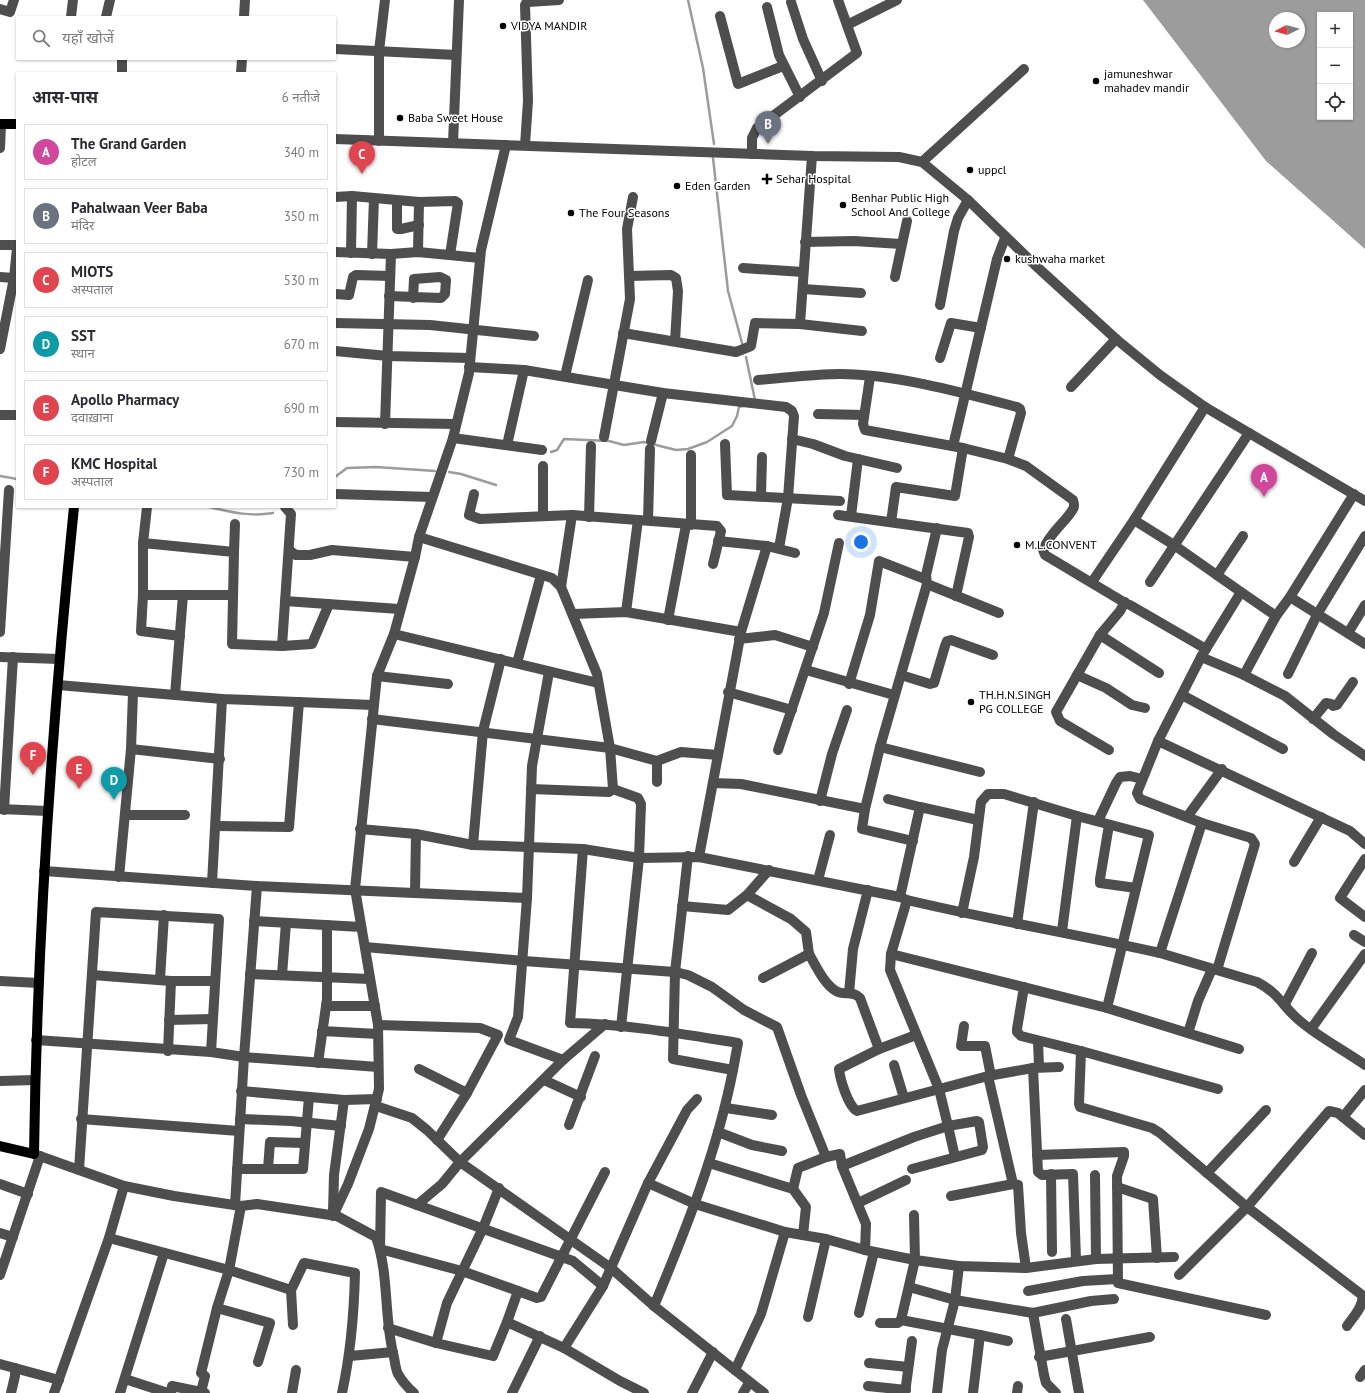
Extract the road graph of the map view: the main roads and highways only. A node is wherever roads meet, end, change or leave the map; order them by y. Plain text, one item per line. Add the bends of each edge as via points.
1 (0, 124) edge
2 (16, 124) edge
3 (74, 508) edge
4 (0, 1146) edge

1 - 2 main road
3 - 4 main road via 47,811 36,1040 37,1155

